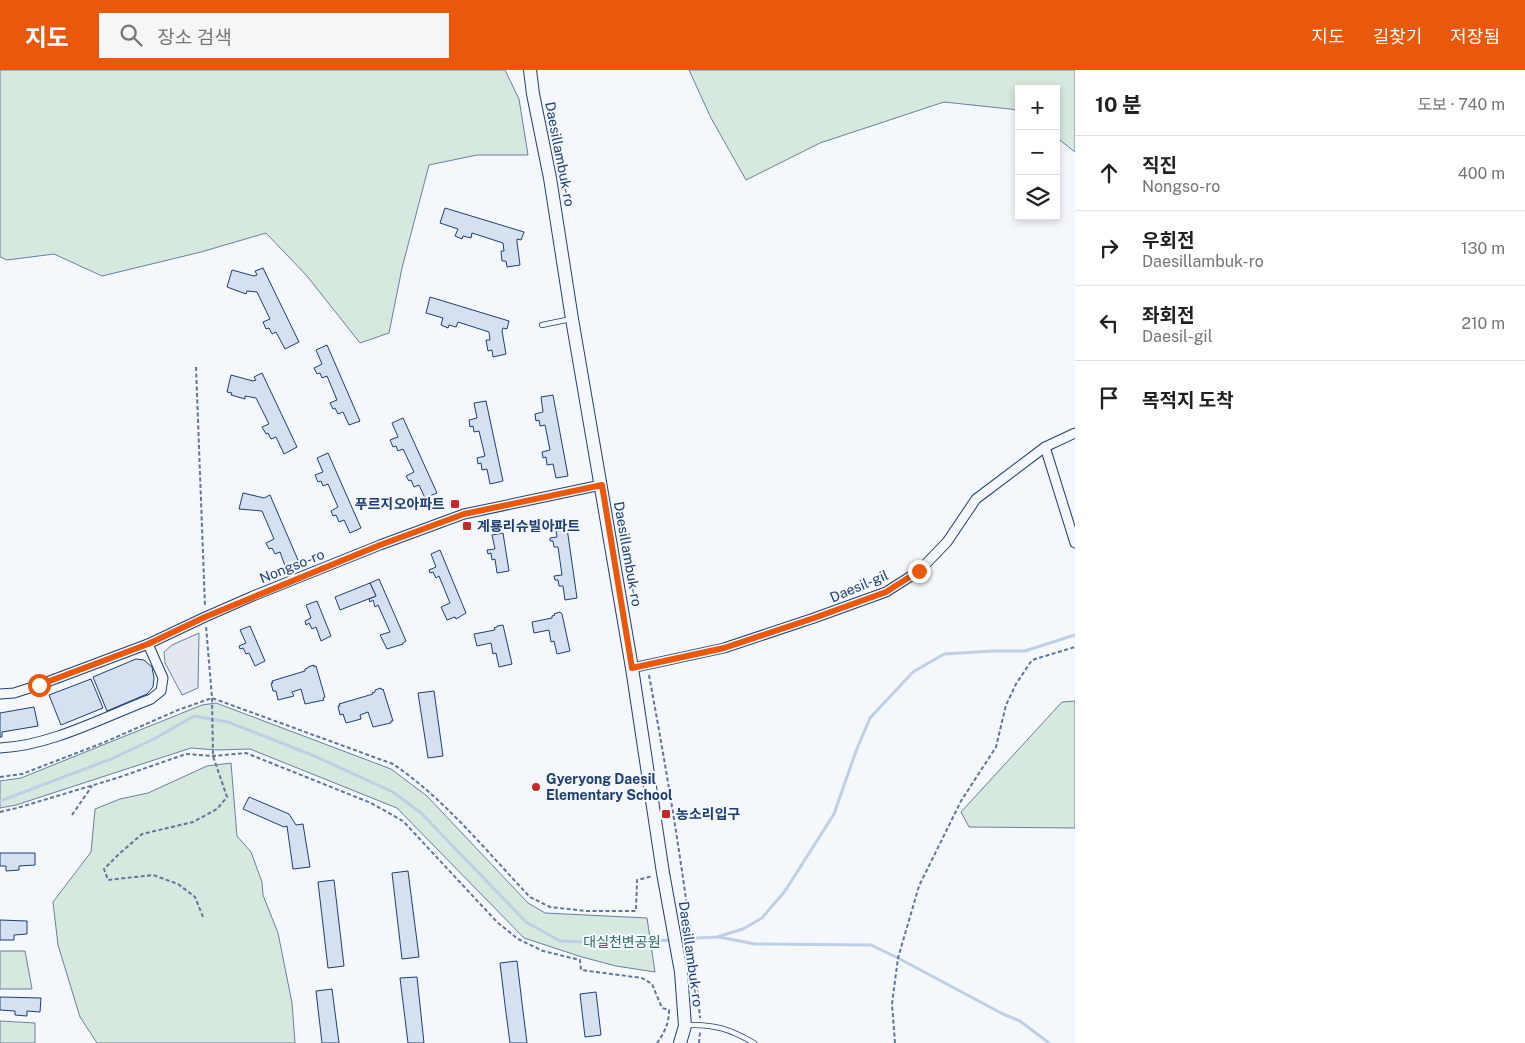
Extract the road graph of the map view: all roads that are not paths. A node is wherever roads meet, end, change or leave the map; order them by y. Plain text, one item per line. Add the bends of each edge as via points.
1 (530, 70) edge
2 (572, 319) junction
3 (542, 325) dead end
4 (1075, 434) edge
5 (1045, 447) junction
6 (602, 485) junction
7 (1075, 542) edge
8 (148, 644) junction
9 (632, 668) junction
10 (0, 694) edge
11 (0, 748) edge
12 (685, 1026) junction
13 (680, 1043) edge
14 (754, 1043) edge

1 - 2 street, Daesillambuk-ro
2 - 3 lane
2 - 6 street, Daesillambuk-ro
4 - 5 street, Daesil-gil
5 - 7 street
5 - 9 street, Daesil-gil via 976,499 947,542 919,571 886,592 724,648
6 - 8 street, Nongso-ro via 464,514 380,545
6 - 9 street, Daesillambuk-ro
8 - 10 street, Nongso-ro via 39,685
8 - 11 street via 163,678 161,691 151,699 56,737 31,745
9 - 12 street, Daesillambuk-ro via 681,972
12 - 13 street, Daesillambuk-ro
12 - 14 lane via 707,1025 737,1033

